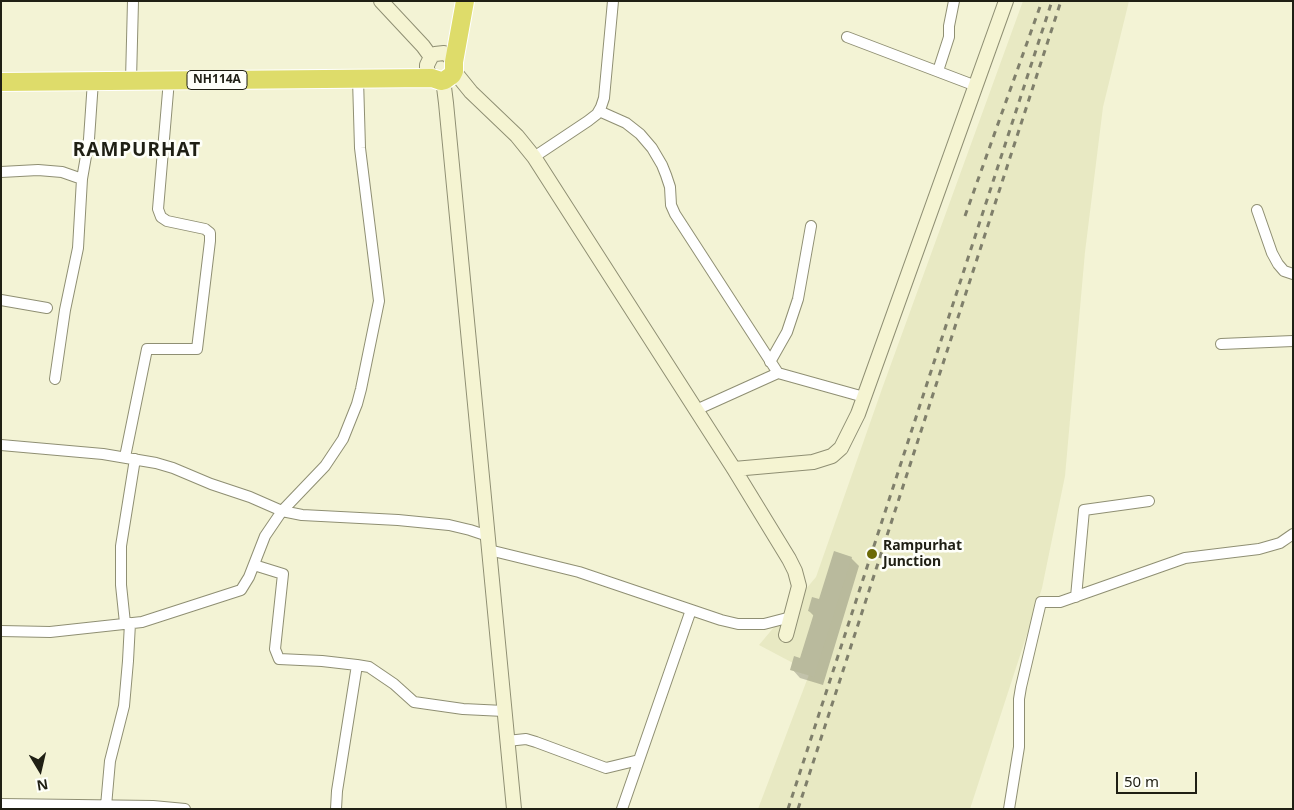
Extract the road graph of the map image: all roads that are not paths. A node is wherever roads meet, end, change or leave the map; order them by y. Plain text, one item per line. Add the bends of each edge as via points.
1 (381, 1) edge
2 (464, 1) edge
3 (613, 1) edge
4 (954, 1) edge
5 (1006, 1) edge
6 (129, 2) edge
7 (847, 37) dead end
8 (431, 57) junction
9 (938, 71) junction
10 (445, 73) junction
11 (358, 79) junction
12 (132, 80) junction
13 (169, 80) junction
14 (93, 81) junction
15 (1, 82) edge
16 (976, 86) junction
17 (599, 111) junction
18 (534, 157) junction
19 (1, 172) edge
20 (82, 179) junction
21 (1257, 210) dead end
22 (811, 226) dead end
23 (1293, 274) edge
24 (1, 300) edge
25 (47, 308) dead end
26 (1293, 341) edge
27 (1221, 344) dead end
28 (770, 362) junction
29 (778, 373) junction
30 (55, 379) dead end
31 (864, 397) junction
32 (696, 410) junction
33 (1, 445) edge
34 (130, 458) junction
35 (734, 469) junction
36 (1149, 501) dead end
37 (282, 511) junction
38 (1293, 534) edge
39 (488, 536) junction
40 (489, 550) junction
41 (254, 565) junction
42 (1076, 597) junction
43 (691, 610) junction
44 (791, 617) junction
45 (128, 623) junction
46 (1, 632) edge
47 (786, 635) dead end
48 (357, 665) junction
49 (504, 711) junction
50 (507, 741) junction
51 (639, 760) junction
52 (1, 804) edge
53 (106, 806) junction
54 (134, 807) edge
55 (186, 809) edge
56 (336, 809) edge
57 (514, 809) edge
58 (622, 809) edge
59 (1009, 809) edge

1 - 8 street
2 - 10 highway
3 - 17 street via 604,98
4 - 9 street via 949,37
5 - 16 street
6 - 12 street
7 - 9 street
8 - 10 street via 427,70
8 - 10 street via 444,53 452,58
9 - 16 street
10 - 11 highway, NH114A
10 - 18 street via 471,92
10 - 39 street
11 - 13 highway, NH114A
11 - 37 street via 360,148 379,301 361,389 343,439 325,466
12 - 13 highway, NH114A
12 - 14 highway, NH114A
13 - 34 street via 158,209 167,221 205,229 210,233 210,241 197,349 147,349
14 - 15 highway, NH114A
14 - 20 street
16 - 31 street
17 - 18 street
17 - 28 street via 626,123 652,148 666,175 675,214
18 - 32 street
19 - 20 street via 62,172
20 - 30 street via 78,248
21 - 23 street via 1278,264
22 - 28 street via 798,299 787,332
24 - 25 street
26 - 27 street
28 - 29 street
29 - 31 street
29 - 32 street
31 - 35 street via 845,442 832,456 813,462
32 - 35 street
33 - 34 street
34 - 37 street via 173,468
34 - 45 street via 121,546 122,585
35 - 44 street via 795,571 799,586
36 - 42 street via 1084,510
37 - 39 street via 309,516 449,525
37 - 41 street via 265,536
38 - 42 street via 1280,543 1259,549 1185,558
39 - 40 street
40 - 43 street via 579,572
40 - 49 street
41 - 45 street via 241,590 142,622
41 - 48 street via 283,574 275,649 279,659
42 - 59 street via 1060,602 1041,602 1019,699 1019,747
43 - 44 street via 738,624 764,624
43 - 51 street
44 - 47 street
45 - 46 street via 50,632
45 - 53 street via 124,699 110,761
48 - 49 street via 369,667 414,702 463,710
48 - 56 street
49 - 50 street
50 - 51 street via 526,739 606,768
50 - 57 street
51 - 58 street
52 - 53 street
53 - 54 street
54 - 55 street

